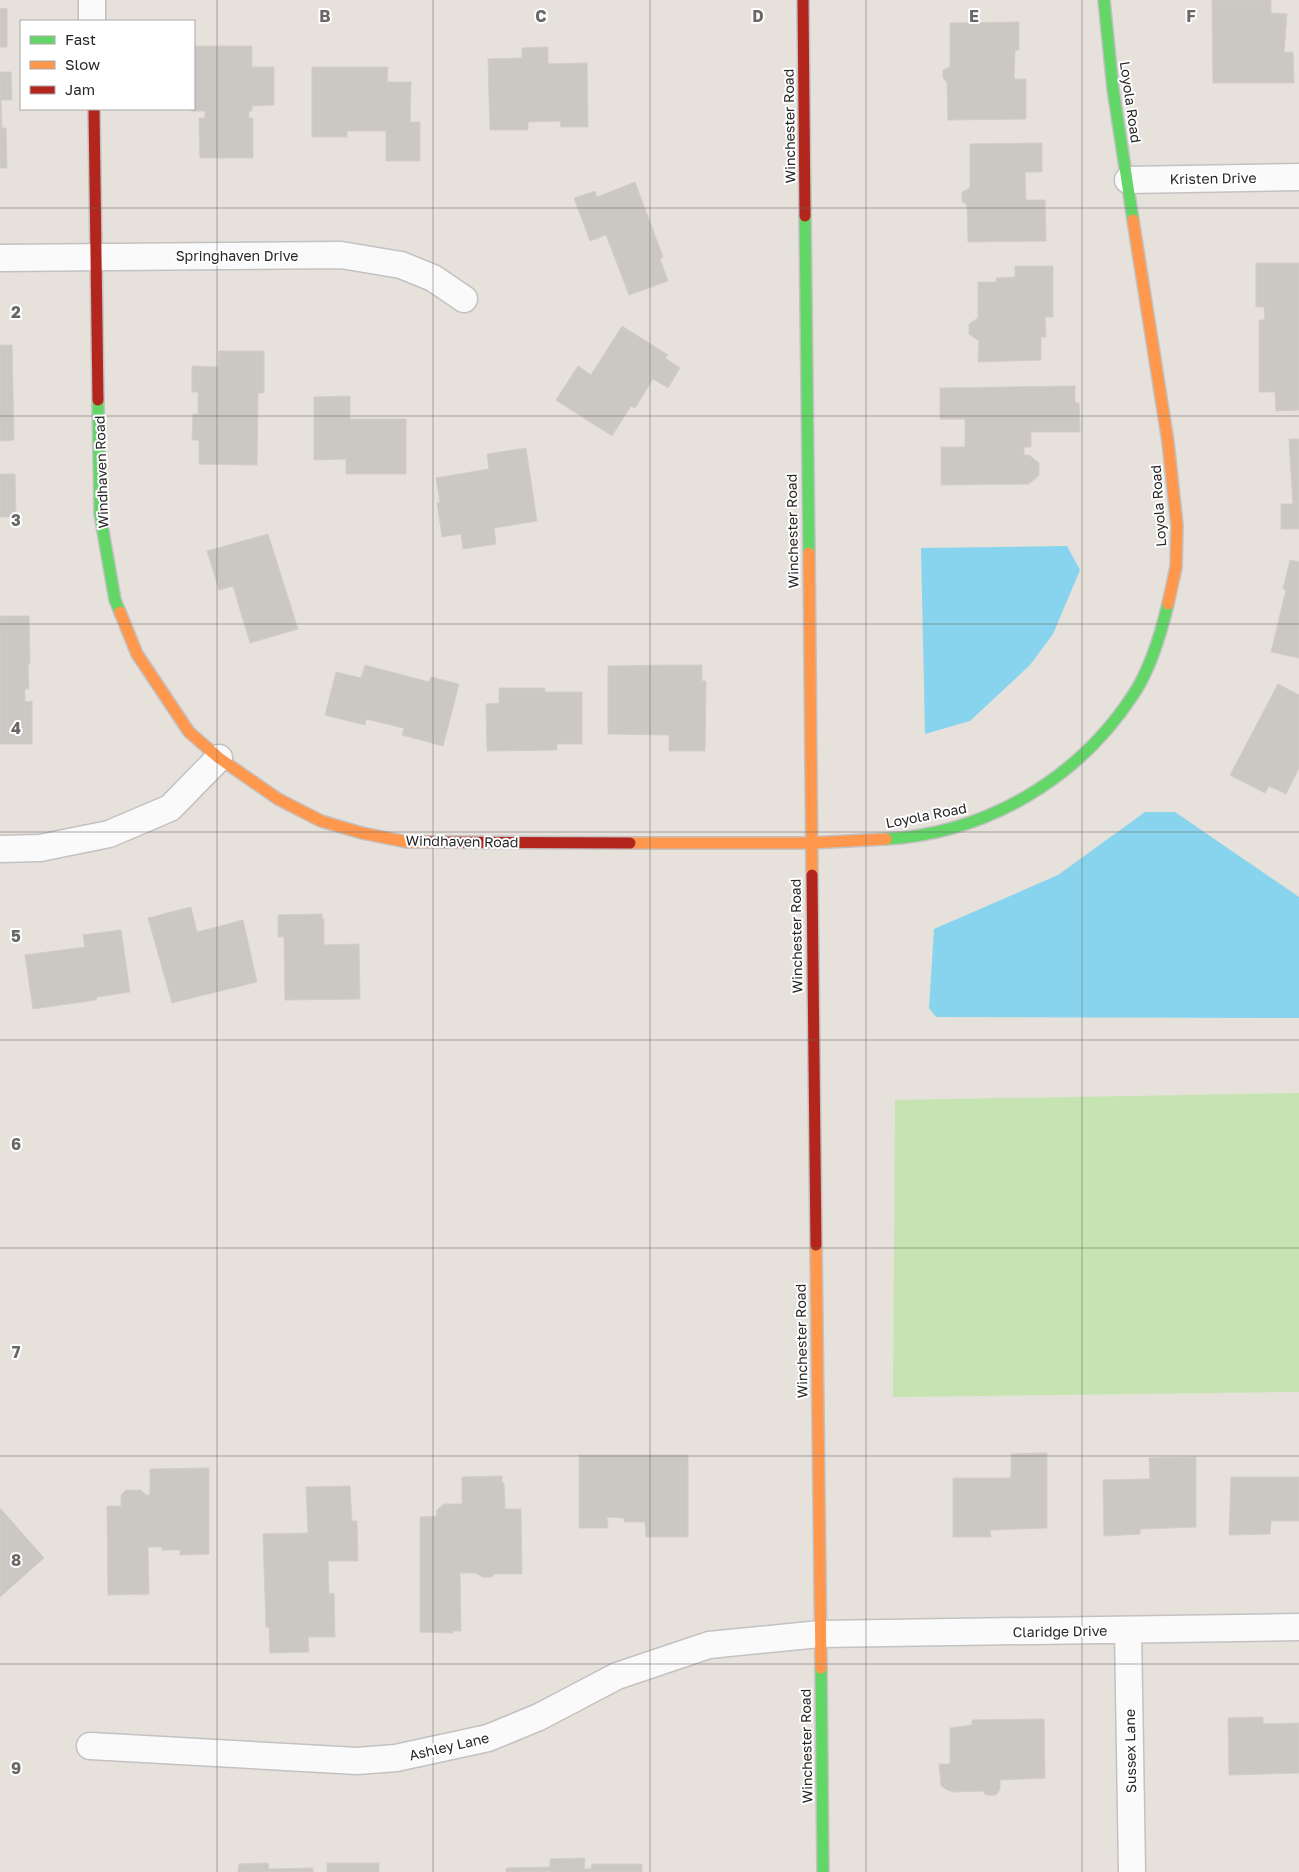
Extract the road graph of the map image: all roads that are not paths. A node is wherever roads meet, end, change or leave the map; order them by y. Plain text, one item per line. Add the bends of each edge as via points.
1 (92, 0) edge
2 (803, 0) edge
3 (1104, 0) edge
4 (92, 20) edge
5 (94, 110) edge
6 (1299, 177) edge
7 (1128, 180) junction
8 (96, 256) junction
9 (0, 258) edge
10 (464, 299) dead end
11 (219, 758) junction
12 (810, 843) junction
13 (0, 849) edge
14 (1299, 1627) edge
15 (1128, 1630) junction
16 (820, 1634) junction
17 (90, 1746) dead end
18 (823, 1872) edge
19 (1132, 1872) edge

1 - 4 street
2 - 12 street, Winchester Road
3 - 7 street, Loyola Road via 1113,89
5 - 8 street, Windhaven Road
6 - 7 street, Kristen Drive
7 - 12 street, Loyola Road via 1168,442 1177,526 1176,567 1161,634 1134,694 1100,739 1053,780 1002,811 971,823 897,838
8 - 9 street, Springhaven Drive
8 - 10 street, Springhaven Drive via 341,255 401,265 433,278
8 - 11 street, Windhaven Road via 100,514 115,600 137,654 189,732
11 - 12 street, Windhaven Road via 278,799 321,821 407,842
11 - 13 street via 170,808 109,834 40,848
12 - 16 street, Winchester Road
14 - 15 street, Claridge Drive
15 - 16 street, Claridge Drive
15 - 19 street, Sussex Lane
16 - 17 street, Ashley Lane via 709,1645 617,1676 539,1717 488,1738 396,1758 358,1761
16 - 18 street, Winchester Road

